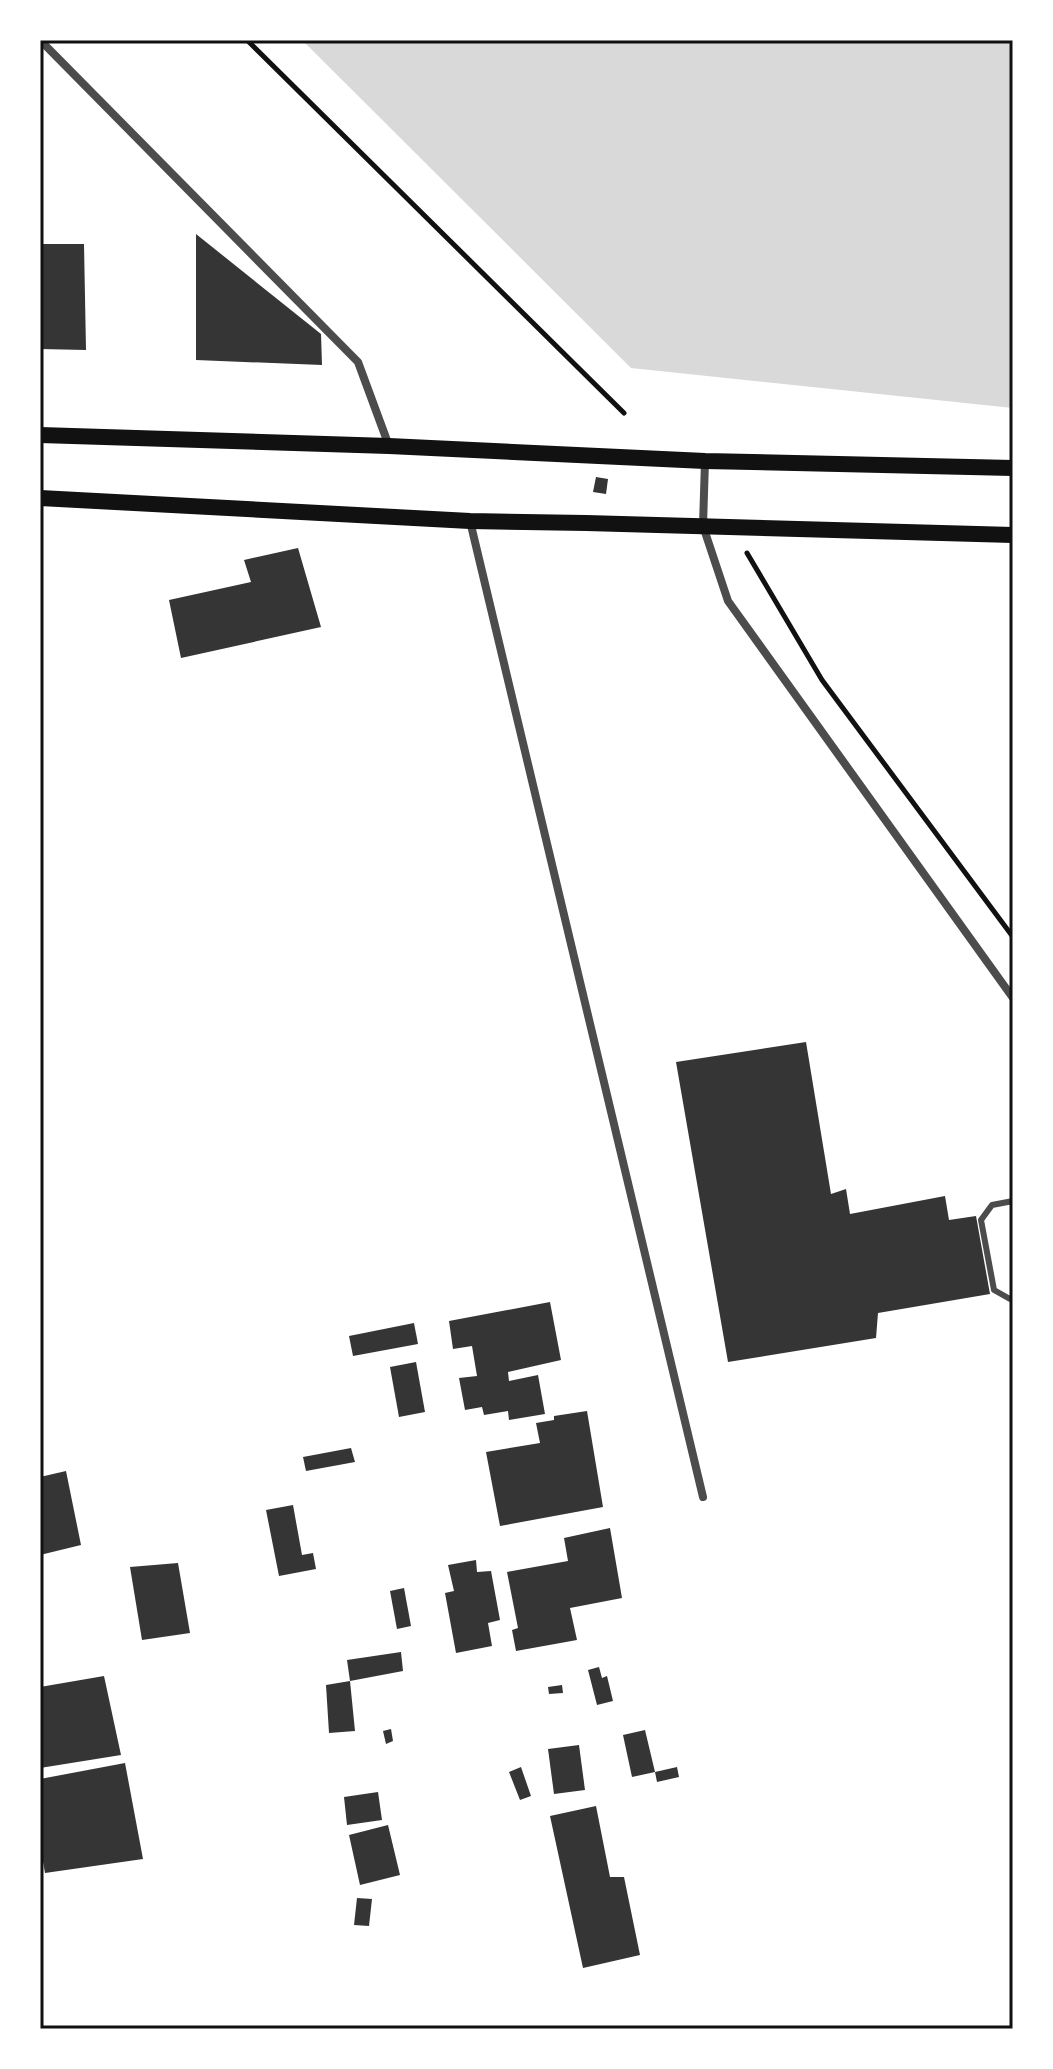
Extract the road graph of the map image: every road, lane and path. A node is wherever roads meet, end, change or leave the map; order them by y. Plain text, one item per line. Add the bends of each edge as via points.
1 (40, 40) edge
2 (247, 40) edge
3 (624, 413) dead end
4 (40, 435) edge
5 (389, 446) junction
6 (705, 461) junction
7 (1008, 468) edge
8 (40, 498) edge
9 (470, 521) junction
10 (703, 526) junction
11 (732, 526) junction
12 (1005, 534) edge
13 (1013, 937) edge
14 (1013, 998) edge
15 (1013, 1201) edge
16 (1013, 1298) edge
17 (703, 1497) dead end

1 - 5 street via 358,362
2 - 3 path
4 - 5 main road
5 - 6 main road
6 - 7 main road
6 - 10 street
8 - 9 main road
9 - 10 main road
9 - 17 street
10 - 11 main road
10 - 14 street via 728,601
11 - 12 main road
11 - 13 path via 822,680
15 - 16 lane via 992,1205 981,1220 994,1290

